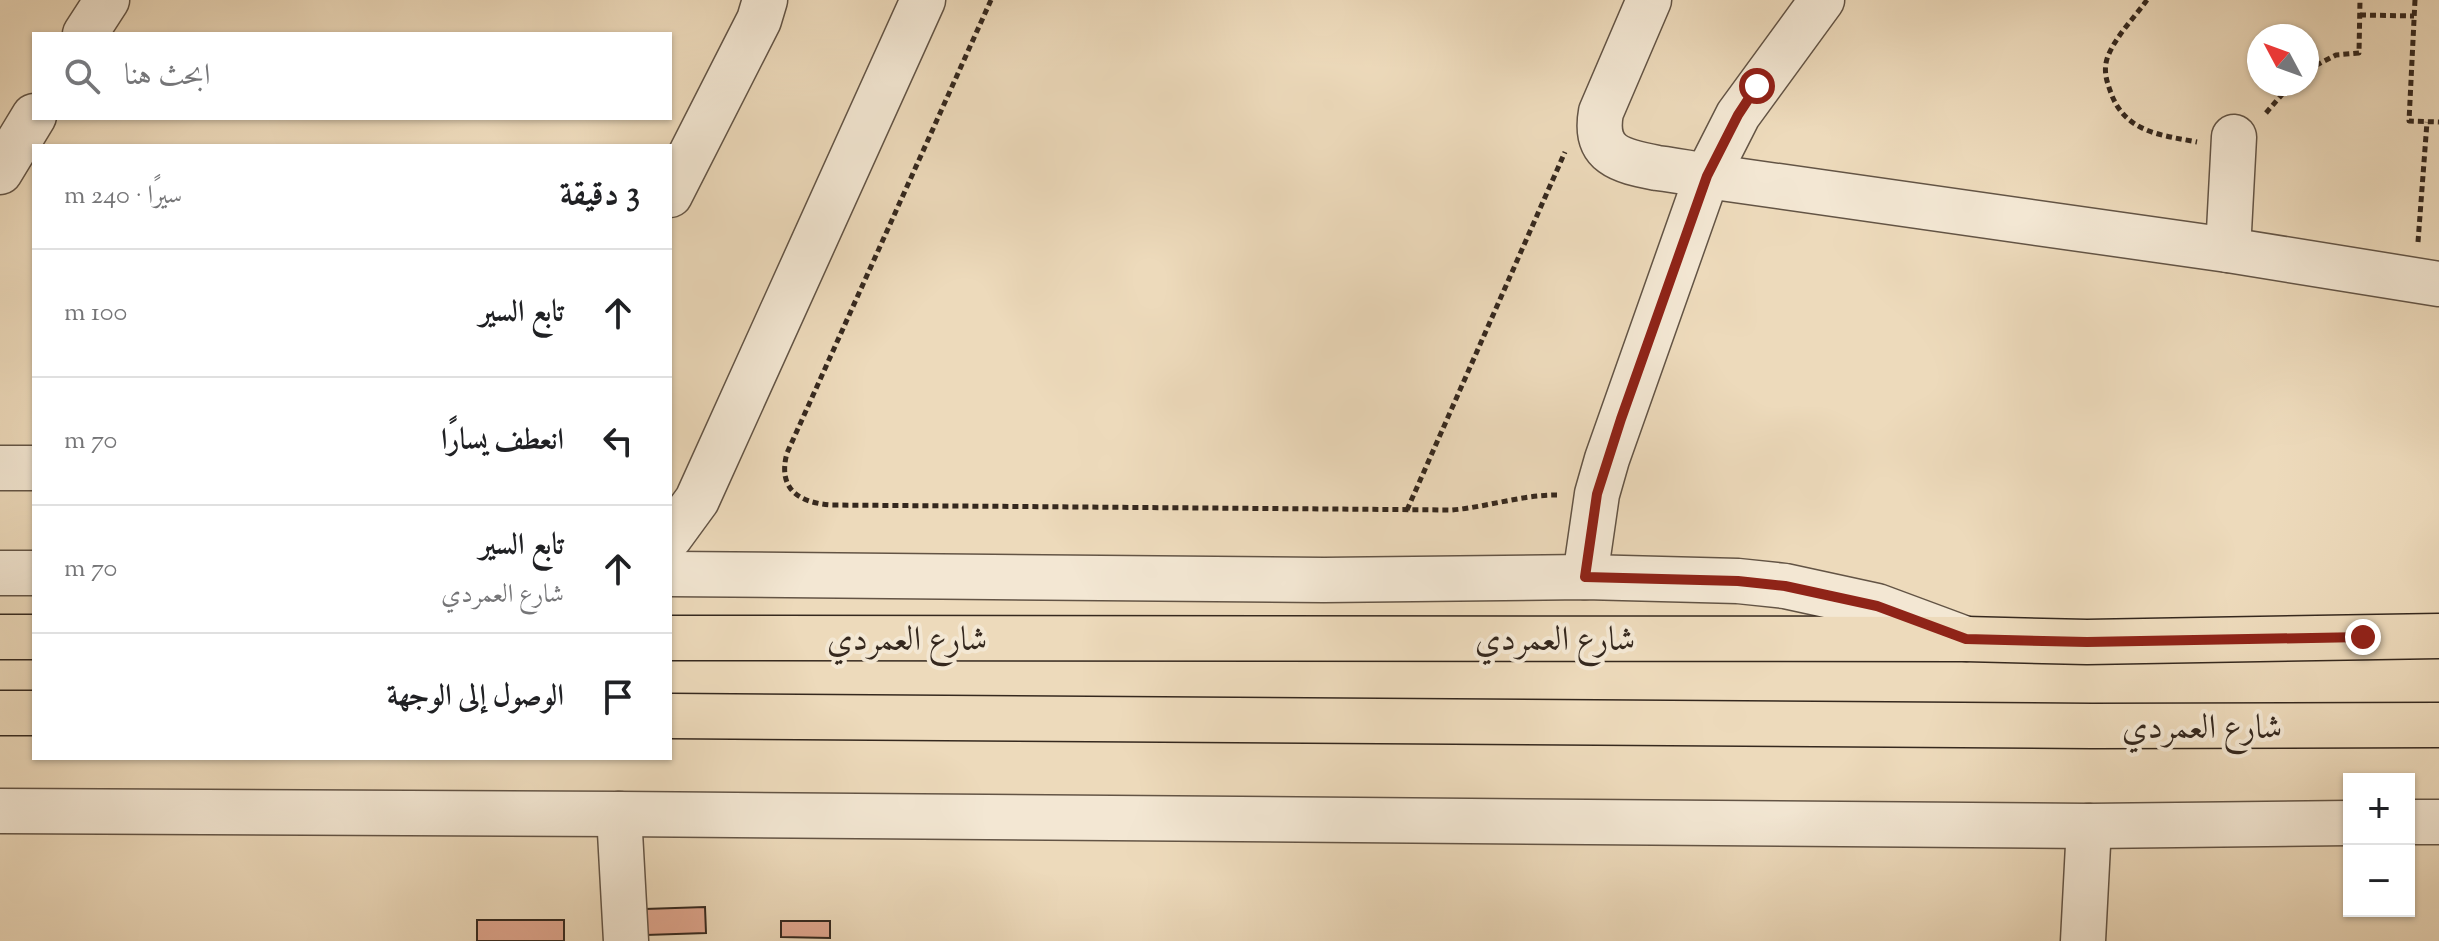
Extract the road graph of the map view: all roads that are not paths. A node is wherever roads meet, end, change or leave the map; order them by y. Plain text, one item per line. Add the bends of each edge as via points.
1 (107, 0) edge
2 (765, 0) edge
3 (923, 0) edge
4 (1649, 0) edge
5 (1822, 0) edge
6 (86, 32) edge
7 (32, 119) edge
8 (2216, 140) road end
9 (0, 172) edge
10 (1707, 176) junction
11 (672, 191) edge
12 (2228, 250) junction
13 (2427, 281) edge
14 (0, 468) edge
15 (32, 468) edge
16 (697, 500) junction
17 (672, 534) edge
18 (0, 573) edge
19 (32, 573) edge
20 (672, 574) edge
21 (741, 576) junction
22 (1585, 577) junction
23 (2439, 636) edge
24 (0, 637) edge
25 (32, 637) edge
26 (672, 638) edge
27 (1966, 639) junction
28 (0, 713) edge
29 (32, 713) edge
30 (672, 716) edge
31 (2439, 725) edge
32 (0, 811) edge
33 (619, 814) junction
34 (2415, 822) edge
35 (2439, 822) edge
36 (2343, 823) edge
37 (2089, 826) junction
38 (626, 941) edge
39 (2083, 941) edge

1 - 6 street
2 - 11 street
3 - 16 street
4 - 10 street via 1598,124 1615,157
5 - 10 street via 1744,105
7 - 9 street
8 - 12 street
10 - 12 street
10 - 22 street via 1597,494
12 - 13 street
14 - 15 street
16 - 17 street
16 - 21 street via 711,543
18 - 19 street
20 - 21 street
21 - 22 street
22 - 27 street via 1785,586 1877,606
23 - 27 main road, شارع العمردي
24 - 25 main road
26 - 27 main road, شارع العمردي
28 - 29 main road
30 - 31 main road, شارع العمردي
32 - 33 street
33 - 37 street
33 - 38 street
34 - 35 street
36 - 37 street
37 - 39 street

